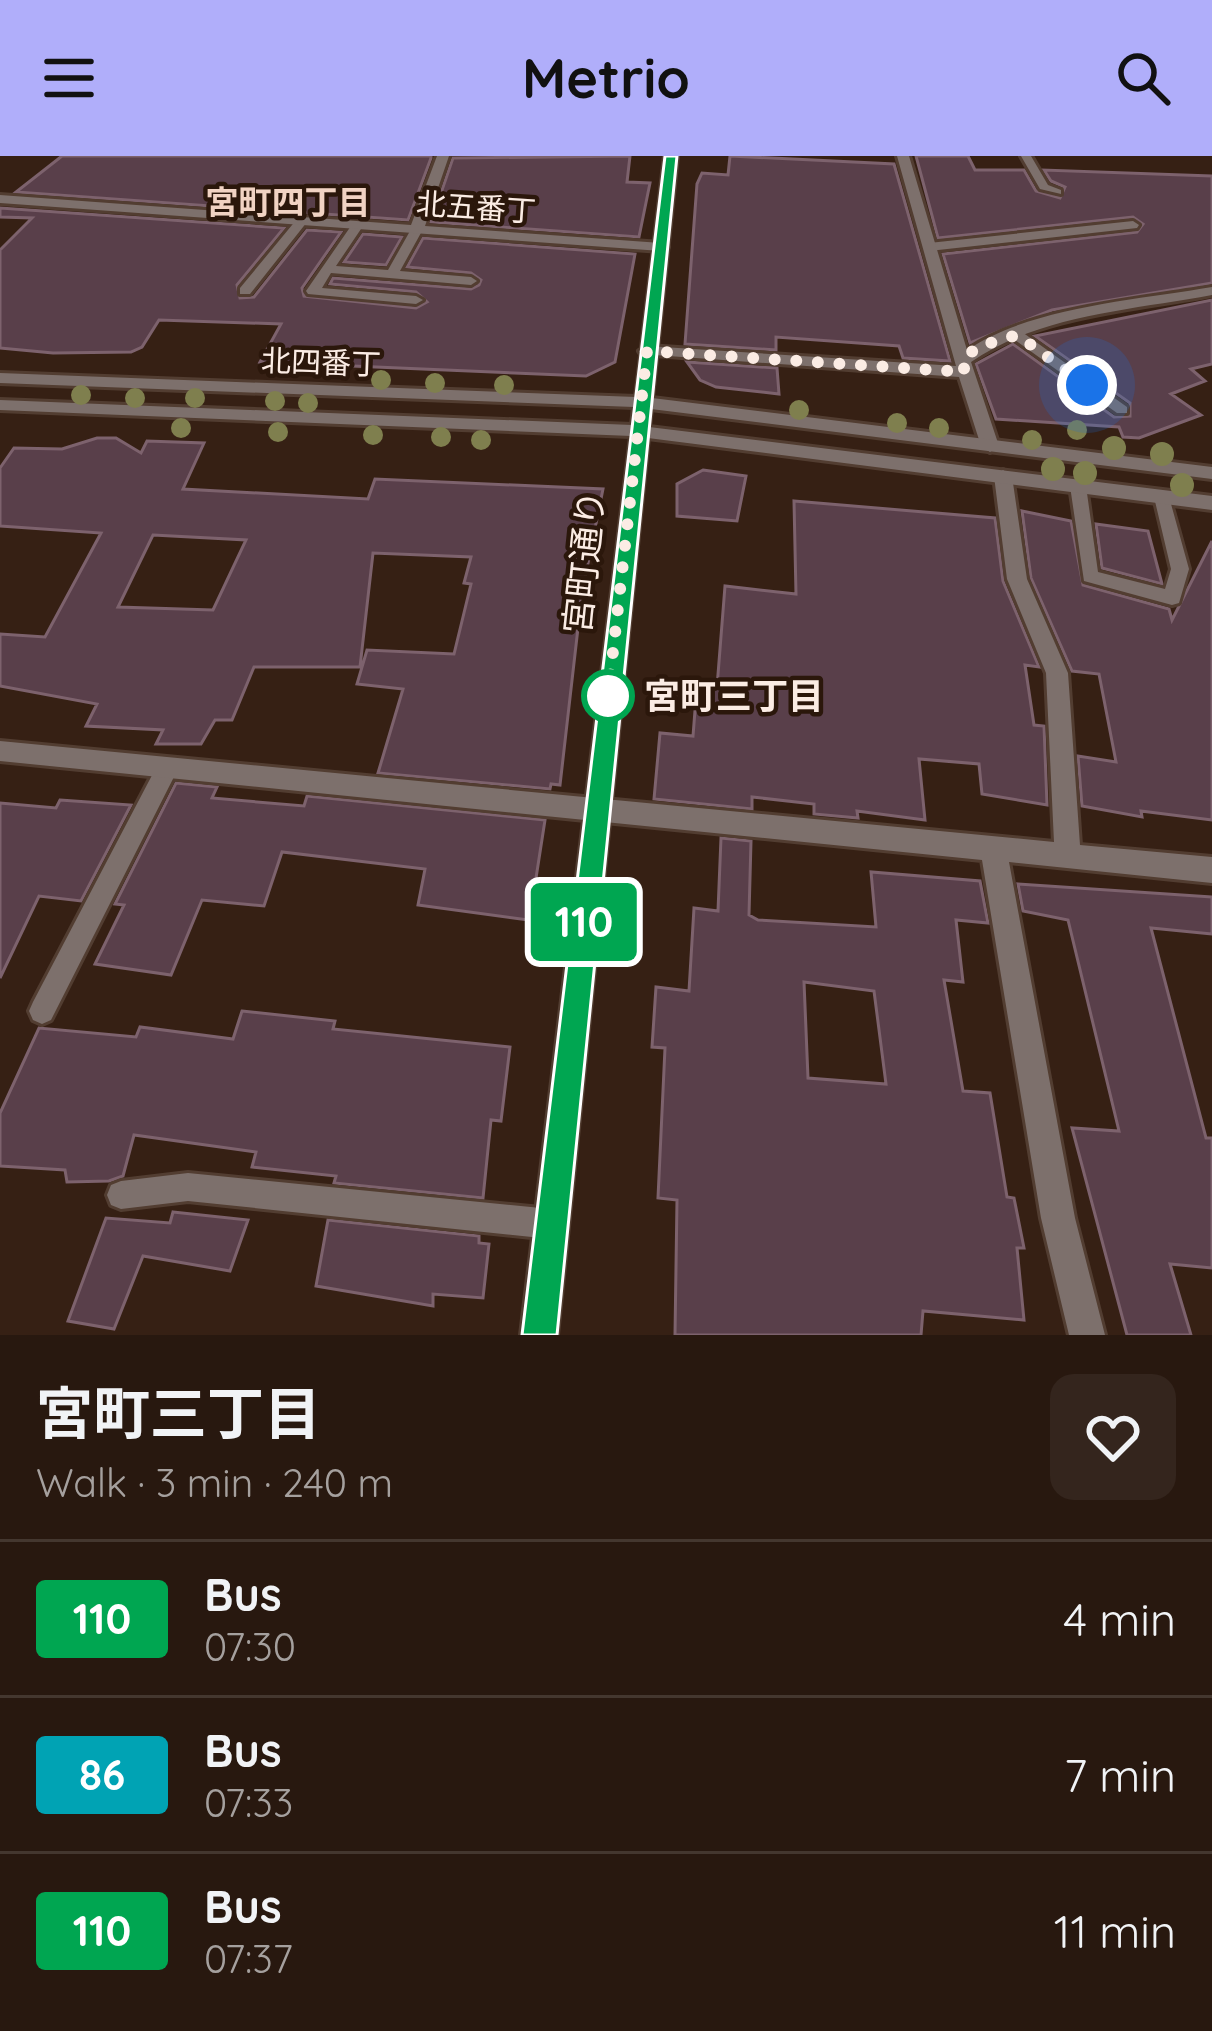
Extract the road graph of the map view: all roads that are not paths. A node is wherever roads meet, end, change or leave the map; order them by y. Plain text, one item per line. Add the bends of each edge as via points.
1 (443, 156) edge
2 (671, 156) edge
3 (903, 156) edge
4 (1025, 156) edge
5 (1057, 191) dead end
6 (0, 199) edge
7 (301, 222) junction
8 (1133, 225) dead end
9 (357, 226) junction
10 (416, 231) junction
11 (661, 247) junction
12 (929, 247) junction
13 (328, 268) junction
14 (392, 274) junction
15 (471, 281) dead end
16 (245, 291) dead end
17 (1208, 295) edge
18 (416, 300) dead end
19 (1017, 335) junction
20 (647, 351) junction
21 (964, 366) junction
22 (0, 378) edge
23 (641, 402) junction
24 (0, 405) edge
25 (1122, 410) dead end
26 (638, 431) junction
27 (990, 446) junction
28 (1212, 473) edge
29 (1003, 476) junction
30 (1078, 486) junction
31 (1162, 497) junction
32 (1212, 503) edge
33 (0, 751) edge
34 (168, 767) junction
35 (596, 808) junction
36 (993, 847) junction
37 (1067, 853) junction
38 (1212, 870) edge
39 (43, 1012) dead end
40 (121, 1195) dead end
41 (551, 1224) junction
42 (539, 1335) edge
43 (1087, 1335) edge

1 - 10 street
2 - 11 street, 宮町通り
3 - 12 street
4 - 5 lane via 1044,187
6 - 7 street, 北五番丁
7 - 9 street, 北五番丁
7 - 16 lane
8 - 12 lane
9 - 10 street, 北五番丁
9 - 13 lane
10 - 11 street, 北五番丁
10 - 14 lane
11 - 20 street, 宮町通り
12 - 21 street
13 - 14 lane
13 - 18 lane via 313,291
14 - 15 lane
17 - 19 street
19 - 21 street via 977,347
19 - 25 lane
20 - 21 street
20 - 23 street, 宮町通り
21 - 27 street
22 - 23 street, 北四番丁
23 - 26 street, 宮町通り
23 - 27 street, 北四番丁
24 - 26 street, 北四番丁
26 - 29 street, 北四番丁
26 - 35 street, 宮町通り
27 - 28 street, 北四番丁
29 - 30 street, 北四番丁
29 - 37 street via 1017,579 1057,674
30 - 31 street, 北四番丁
30 - 31 lane via 1090,576 1172,598 1180,568
31 - 32 street, 北四番丁
33 - 34 street
34 - 35 street
34 - 39 lane
35 - 36 street
35 - 41 street, 宮町通り
36 - 37 street
36 - 43 street via 1058,1218
37 - 38 street
40 - 41 lane via 188,1187
41 - 42 street, 宮町通り

